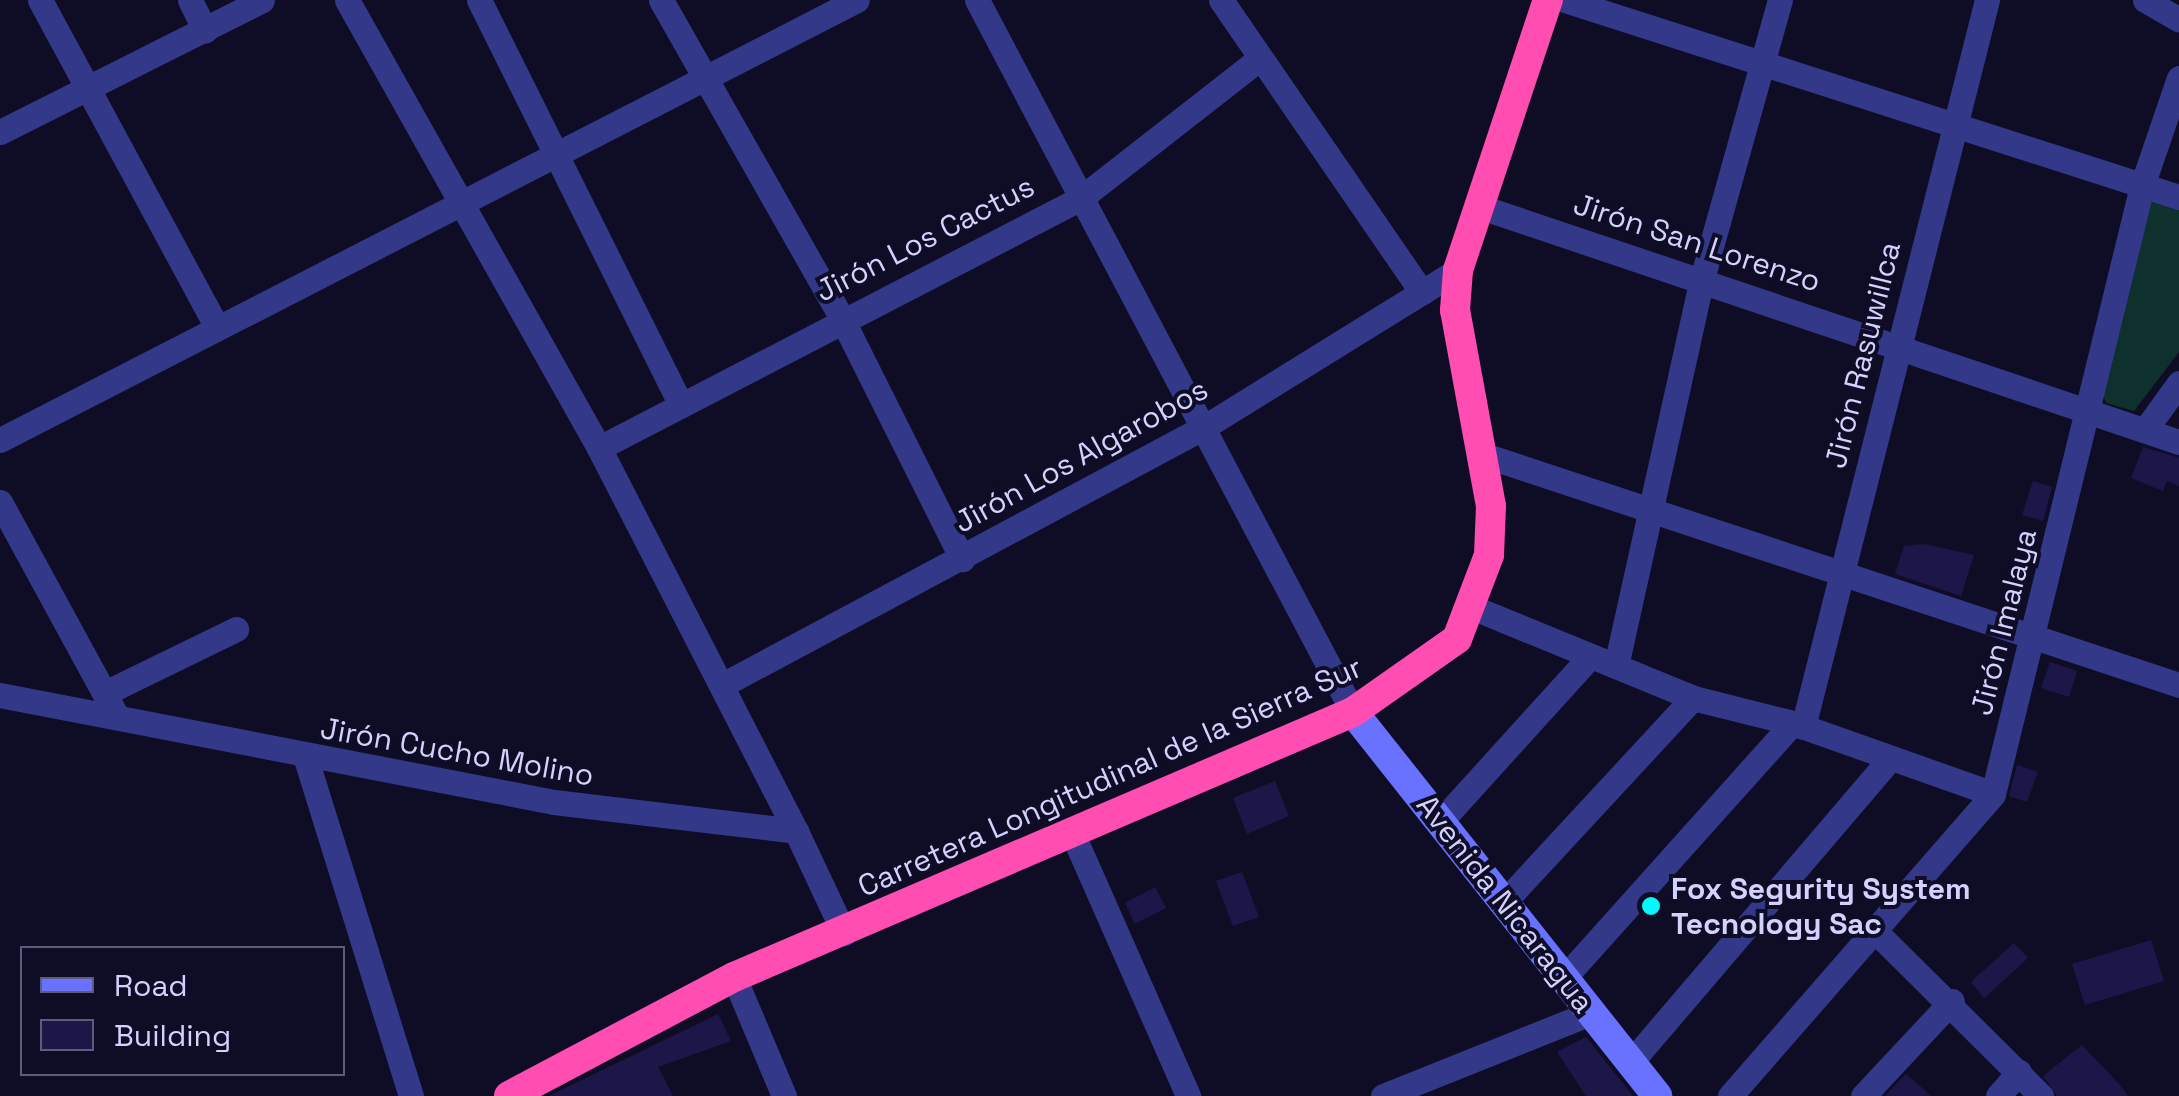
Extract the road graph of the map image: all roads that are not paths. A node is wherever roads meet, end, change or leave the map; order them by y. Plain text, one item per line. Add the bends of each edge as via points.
1 (40, 0) edge
2 (190, 0) edge
3 (262, 0) edge
4 (347, 0) edge
5 (479, 0) edge
6 (662, 0) edge
7 (858, 0) edge
8 (978, 0) edge
9 (1221, 0) edge
10 (1548, 0) edge
11 (1566, 0) edge
12 (1780, 0) edge
13 (1987, 0) edge
14 (2145, 0) edge
15 (2179, 20) edge
16 (206, 31) junction
17 (1260, 58) junction
18 (1766, 61) junction
19 (2179, 78) edge
20 (703, 79) junction
21 (89, 88) junction
22 (1956, 125) junction
23 (0, 132) edge
24 (555, 157) junction
25 (2142, 186) junction
26 (2179, 197) edge
27 (1081, 198) junction
28 (462, 205) junction
29 (1478, 206) junction
30 (1458, 270) junction
31 (1702, 279) junction
32 (1422, 292) junction
33 (841, 317) junction
34 (217, 328) junction
35 (1898, 344) junction
36 (2179, 383) edge
37 (681, 405) junction
38 (2090, 410) junction
39 (1206, 426) junction
40 (2145, 430) junction
41 (0, 440) edge
42 (2179, 442) edge
43 (599, 448) junction
44 (1484, 455) junction
45 (0, 502) edge
46 (1650, 508) junction
47 (962, 559) junction
48 (1841, 573) junction
49 (1474, 608) junction
50 (236, 629) dead end
51 (2034, 637) junction
52 (1588, 659) junction
53 (1616, 666) junction
54 (726, 683) junction
55 (2178, 686) edge
56 (0, 695) edge
57 (1693, 698) junction
58 (110, 703) junction
59 (1353, 712) junction
60 (1798, 725) junction
61 (1891, 758) junction
62 (306, 760) junction
63 (1993, 794) junction
64 (1440, 822) junction
65 (796, 831) junction
66 (1074, 837) junction
67 (1504, 902) junction
68 (1873, 929) junction
69 (844, 933) junction
70 (734, 977) junction
71 (1563, 979) junction
72 (1952, 1001) junction
73 (1590, 1012) junction
74 (1631, 1062) junction
75 (2019, 1072) junction
76 (412, 1096) edge
77 (510, 1096) edge
78 (784, 1096) edge
79 (1188, 1096) edge
80 (1383, 1096) edge
81 (1657, 1096) edge
82 (1730, 1096) edge
83 (1863, 1096) edge
84 (1998, 1096) edge
85 (2041, 1096) edge

1 - 21 street
2 - 16 street
3 - 16 street
4 - 28 street
5 - 24 street
6 - 20 street
7 - 20 street
8 - 27 street
9 - 17 street
10 - 29 highway, Carretera Longitudinal de la Sierra Sur
11 - 18 street
12 - 18 street
13 - 22 street, Jirón Rasuwillca
14 - 15 street
16 - 21 street
17 - 27 street, Jirón Los Cactus
17 - 32 street
18 - 22 street
18 - 31 street
19 - 25 street, Jirón Imalaya
20 - 24 street
20 - 33 street
21 - 23 street
21 - 34 street
22 - 25 street
22 - 35 street, Jirón Rasuwillca
24 - 28 street
24 - 37 street
25 - 26 street
25 - 38 street, Jirón Imalaya
27 - 33 street, Jirón Los Cactus
27 - 39 street
28 - 34 street
28 - 43 street
29 - 30 highway, Carretera Longitudinal de la Sierra Sur
29 - 31 street, Jirón San Lorenzo
30 - 32 street, Jirón Los Algarobos
30 - 44 highway, Carretera Longitudinal de la Sierra Sur via 1456,310
31 - 35 street, Jirón San Lorenzo
31 - 46 street
32 - 39 street, Jirón Los Algarobos
33 - 37 street, Jirón Los Cactus
33 - 47 street
34 - 41 street
35 - 38 street, Jirón San Lorenzo
35 - 48 street, Jirón Rasuwillca
36 - 40 street
37 - 43 street, Jirón Los Cactus
38 - 40 street, Jirón San Lorenzo
38 - 51 street, Jirón Imalaya
39 - 47 street, Jirón Los Algarobos
39 - 59 street
40 - 42 street, Jirón San Lorenzo
43 - 54 street
44 - 46 street
44 - 49 highway, Carretera Longitudinal de la Sierra Sur via 1490,554
45 - 58 street
46 - 48 street
46 - 53 street
47 - 54 street, Jirón Los Algarobos
48 - 51 street
48 - 60 street, Jirón Rasuwillca
49 - 52 street
49 - 59 highway, Carretera Longitudinal de la Sierra Sur via 1457,639
50 - 58 street
51 - 55 street
51 - 63 street, Jirón Imalaya
52 - 53 street
52 - 64 street
53 - 57 street
54 - 65 street
56 - 58 street, Jirón Cucho Molino
57 - 60 street
57 - 67 street
58 - 62 street, Jirón Cucho Molino
59 - 64 street, Avenida Nicaragua
59 - 66 highway, Carretera Longitudinal de la Sierra Sur
60 - 61 street
60 - 71 street
61 - 63 street
61 - 74 street
62 - 65 street, Jirón Cucho Molino
62 - 76 street
63 - 68 street, Jirón Imalaya
64 - 67 street, Avenida Nicaragua
65 - 69 street
66 - 69 highway, Carretera Longitudinal de la Sierra Sur
66 - 79 street
67 - 71 street, Avenida Nicaragua
68 - 72 street
68 - 82 street, Jirón Imalaya
69 - 70 highway, Carretera Longitudinal de la Sierra Sur
70 - 77 highway, Carretera Longitudinal de la Sierra Sur
70 - 78 street
71 - 73 street, Avenida Nicaragua
72 - 75 street
72 - 83 street
73 - 74 street, Avenida Nicaragua
73 - 80 street
74 - 81 street, Avenida Nicaragua
75 - 84 street
75 - 85 street

